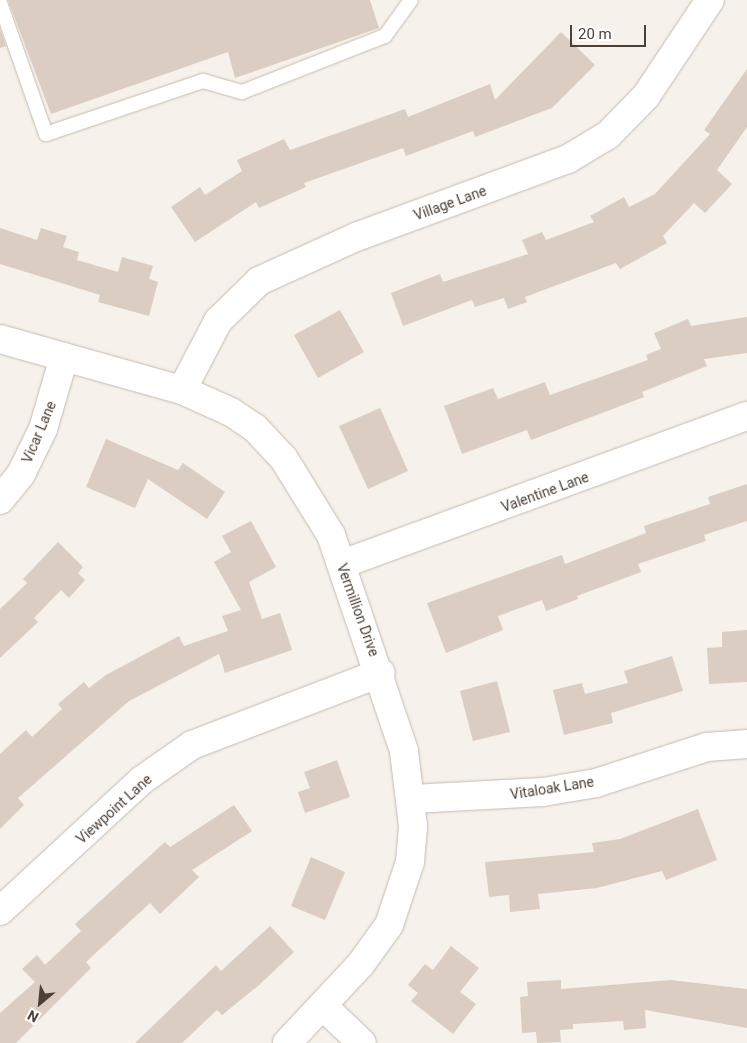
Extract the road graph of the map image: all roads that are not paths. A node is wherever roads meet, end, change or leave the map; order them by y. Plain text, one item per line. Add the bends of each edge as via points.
1 (411, 0) edge
2 (710, 0) edge
3 (0, 3) edge
4 (0, 339) edge
5 (64, 357) junction
6 (182, 390) junction
7 (747, 416) edge
8 (0, 500) edge
9 (342, 564) junction
10 (381, 673) junction
11 (747, 744) edge
12 (412, 799) junction
13 (0, 911) edge
14 (324, 1007) junction
15 (287, 1043) edge
16 (362, 1043) edge

1 - 3 lane via 386,36 242,92 203,81 46,134
2 - 6 street, Village Lane via 646,96 608,135 568,159 356,237 259,280 218,321
4 - 5 street, Vermillion Drive
5 - 6 street, Vermillion Drive
5 - 8 street, Vicar Lane via 43,430 21,474
6 - 9 street, Vermillion Drive via 256,428 309,494
7 - 9 street, Valentine Lane
9 - 10 street, Vermillion Drive
10 - 12 street, Vermillion Drive via 404,751
10 - 13 street, Viewpoint Lane via 192,745 142,780
11 - 12 street, Vitaloak Lane via 707,747 596,782 543,792
12 - 14 street, Vermillion Drive via 410,862 392,918
14 - 15 street, Vermillion Drive
14 - 16 street

